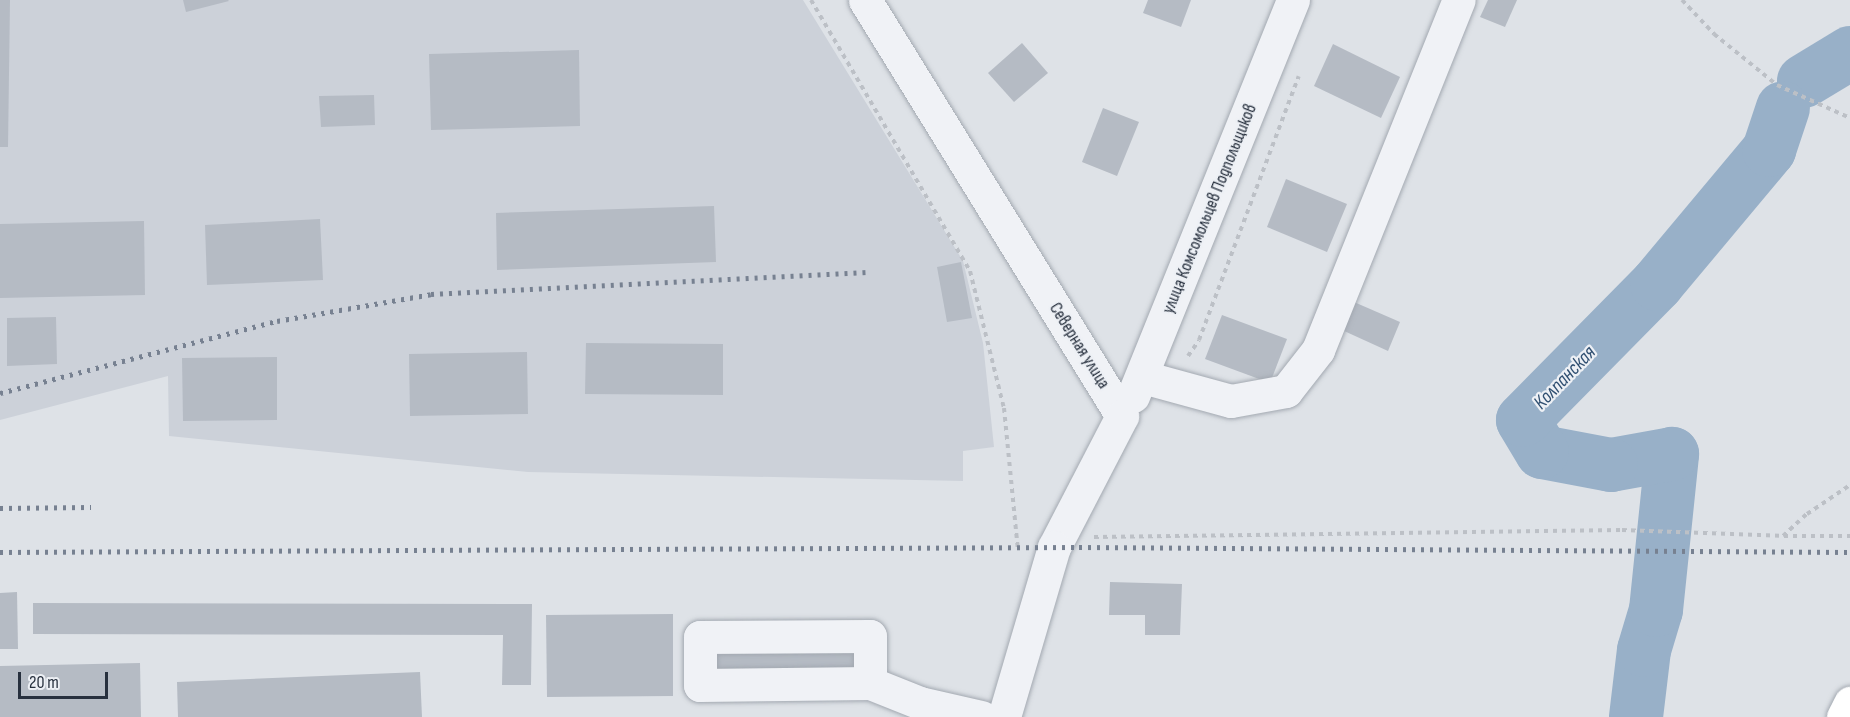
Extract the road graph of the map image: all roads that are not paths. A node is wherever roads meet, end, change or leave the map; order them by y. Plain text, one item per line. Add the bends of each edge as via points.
1 (865, 0) edge
2 (1293, 0) edge
3 (1459, 0) edge
4 (1143, 377) junction
5 (1122, 416) junction
6 (870, 683) junction
7 (1850, 703) edge
8 (981, 717) edge
9 (1004, 717) edge
10 (1843, 717) edge

1 - 5 street, Северная улица
2 - 4 street, улица Комсомольцев Подпольщиков
3 - 4 street via 1318,350 1286,391 1231,401
4 - 5 street, улица Комсомольцев Подпольщиков
5 - 9 street via 1054,547
6 - 6 street via 870,636 700,637 700,685
6 - 8 street via 920,703
7 - 10 main road

